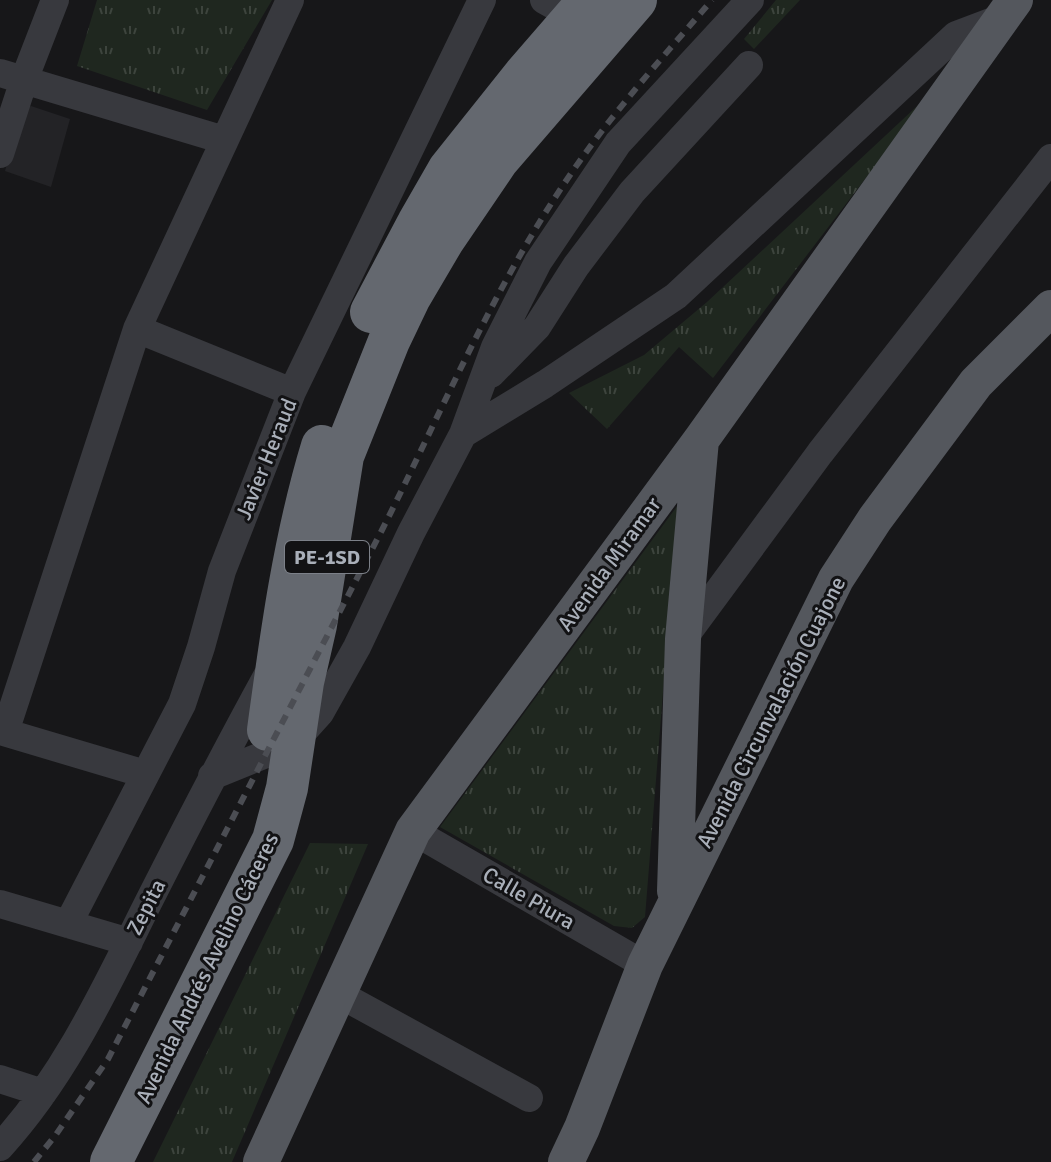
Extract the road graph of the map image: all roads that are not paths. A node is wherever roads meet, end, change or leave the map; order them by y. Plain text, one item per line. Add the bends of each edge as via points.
1 (55, 0) edge
2 (290, 0) edge
3 (482, 0) edge
4 (636, 0) edge
5 (750, 0) edge
6 (1008, 9) edge
7 (578, 13) edge
8 (749, 65) dead end
9 (12, 76) edge
10 (224, 140) junction
11 (0, 154) edge
12 (1051, 158) edge
13 (1051, 308) edge
14 (137, 329) junction
15 (482, 383) junction
16 (292, 392) junction
17 (463, 434) junction
18 (701, 440) junction
19 (683, 639) junction
20 (277, 658) junction
21 (2, 731) edge
22 (279, 749) junction
23 (145, 774) junction
24 (212, 776) junction
25 (413, 831) junction
26 (0, 904) edge
27 (675, 904) junction
28 (68, 924) junction
29 (129, 942) junction
30 (645, 965) junction
31 (339, 994) junction
32 (0, 1079) edge
33 (43, 1093) junction
34 (529, 1098) dead end
35 (0, 1147) edge
36 (271, 1158) edge
37 (88, 1162) edge
38 (111, 1162) edge
39 (566, 1162) edge

1 - 9 street
2 - 10 street
3 - 16 street, Javier Heraud
4 - 7 highway, Avenida Andrés Avelino Cáceres / PE-1SD
5 - 15 street via 618,143 538,262
6 - 17 street via 956,35 676,296
6 - 18 main road, Avenida Miramar
7 - 20 highway, Avenida Andrés Avelino Cáceres / PE-1SD via 449,169 359,339 311,482
7 - 22 highway, Avenida Andrés Avelino Cáceres / PE-1SD via 498,160 443,241 389,341 343,456 316,625
8 - 15 street via 632,192 537,327
9 - 10 street
9 - 11 street
10 - 14 street
12 - 19 street via 820,453
13 - 27 main road, Avenida Circunvalación Cuajone via 976,383 836,579
14 - 16 street
14 - 21 street
15 - 17 street
16 - 23 street, Javier Heraud via 222,571 182,704
17 - 22 street via 320,713
18 - 19 main road
18 - 25 main road, Avenida Miramar
19 - 27 main road
20 - 22 highway, Avenida Andrés Avelino Cáceres / PE-1SD
20 - 24 street, Zepita
21 - 23 street
22 - 24 street
22 - 37 highway, Avenida Andrés Avelino Cáceres / PE-1SD via 244,841
22 - 38 highway, Avenida Andrés Avelino Cáceres / PE-1SD via 287,788 273,840
23 - 28 street, Javier Heraud
24 - 29 street, Zepita
25 - 30 street, Calle Piura
25 - 31 main road, Avenida Miramar
26 - 28 street
27 - 30 main road, Avenida Circunvalación Cuajone
28 - 29 street
29 - 33 street, Zepita
30 - 39 main road, Avenida Circunvalación Cuajone
31 - 34 street
31 - 36 main road, Avenida Miramar
32 - 33 street
33 - 35 street, Zepita

